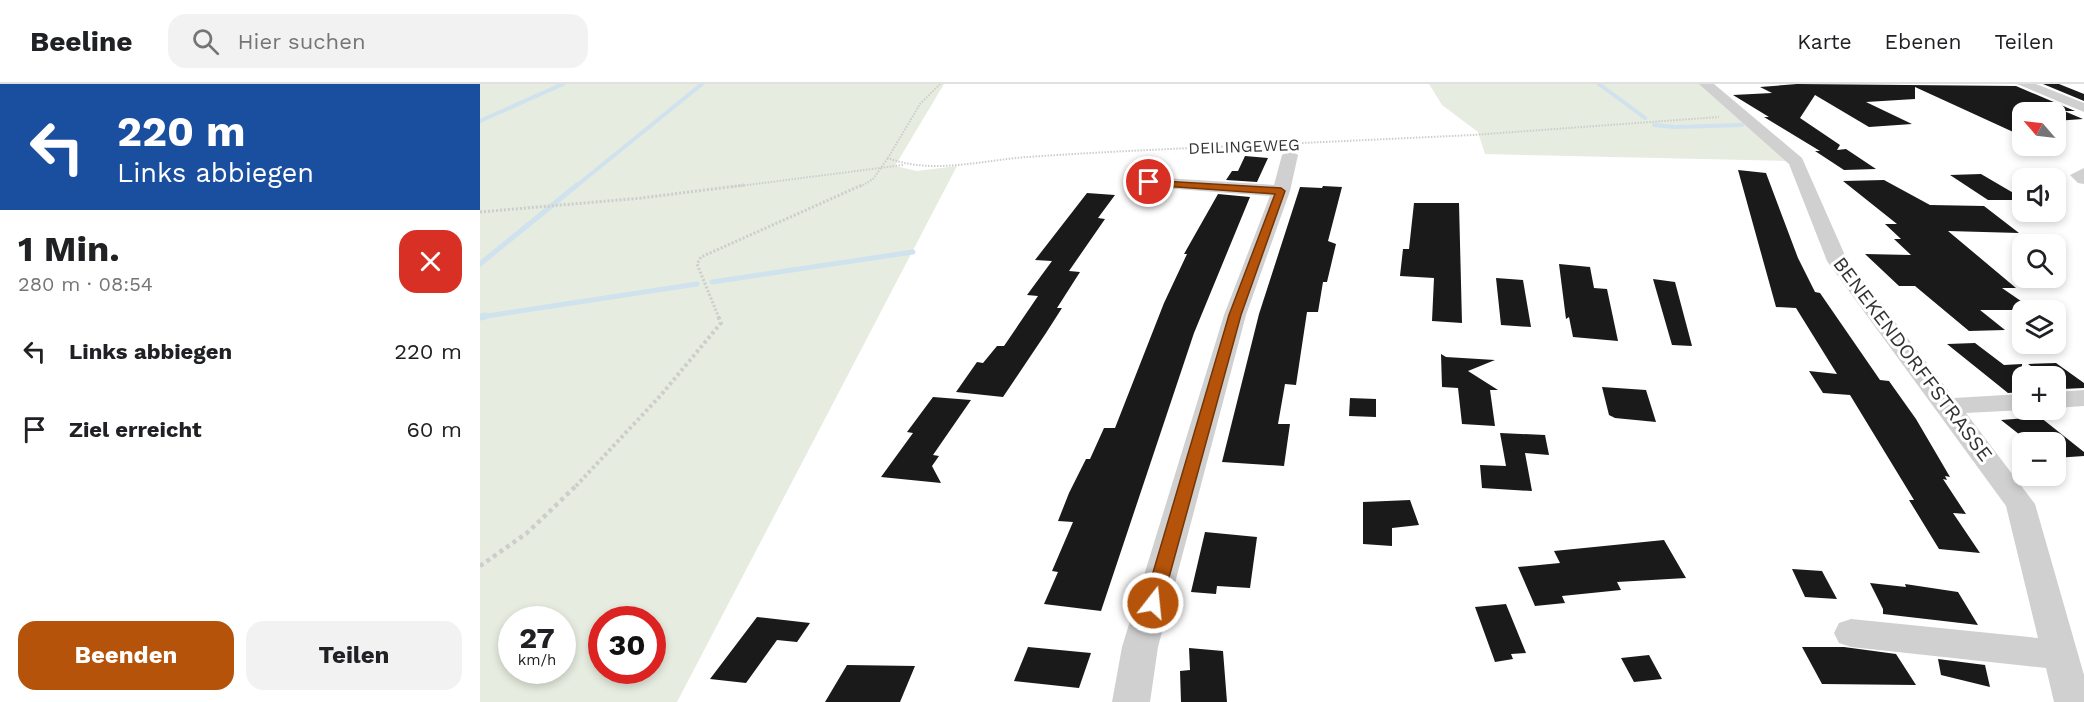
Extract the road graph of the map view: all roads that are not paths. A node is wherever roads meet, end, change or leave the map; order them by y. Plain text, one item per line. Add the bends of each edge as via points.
1 (1706, 84) edge
2 (2024, 84) edge
3 (2084, 108) edge
4 (1289, 147) road end
5 (2084, 173) edge
6 (2084, 179) edge
7 (1149, 182) dead end
8 (1281, 191) junction
9 (2084, 398) edge
10 (2066, 399) edge
11 (2012, 403) edge
12 (1947, 406) junction
13 (1851, 633) dead end
14 (2061, 655) junction
15 (1131, 702) edge
16 (2073, 702) edge

1 - 12 street, BENEKENDORFFSTRASSE via 1797,162 1837,261
2 - 3 street
4 - 8 street
5 - 6 street via 2079,175
7 - 8 street
8 - 15 street via 1235,315 1140,647
9 - 10 street
11 - 12 street
12 - 14 street, BENEKENDORFFSTRASSE via 2020,504
13 - 14 street
14 - 16 street, BENEKENDORFFSTRASSE

